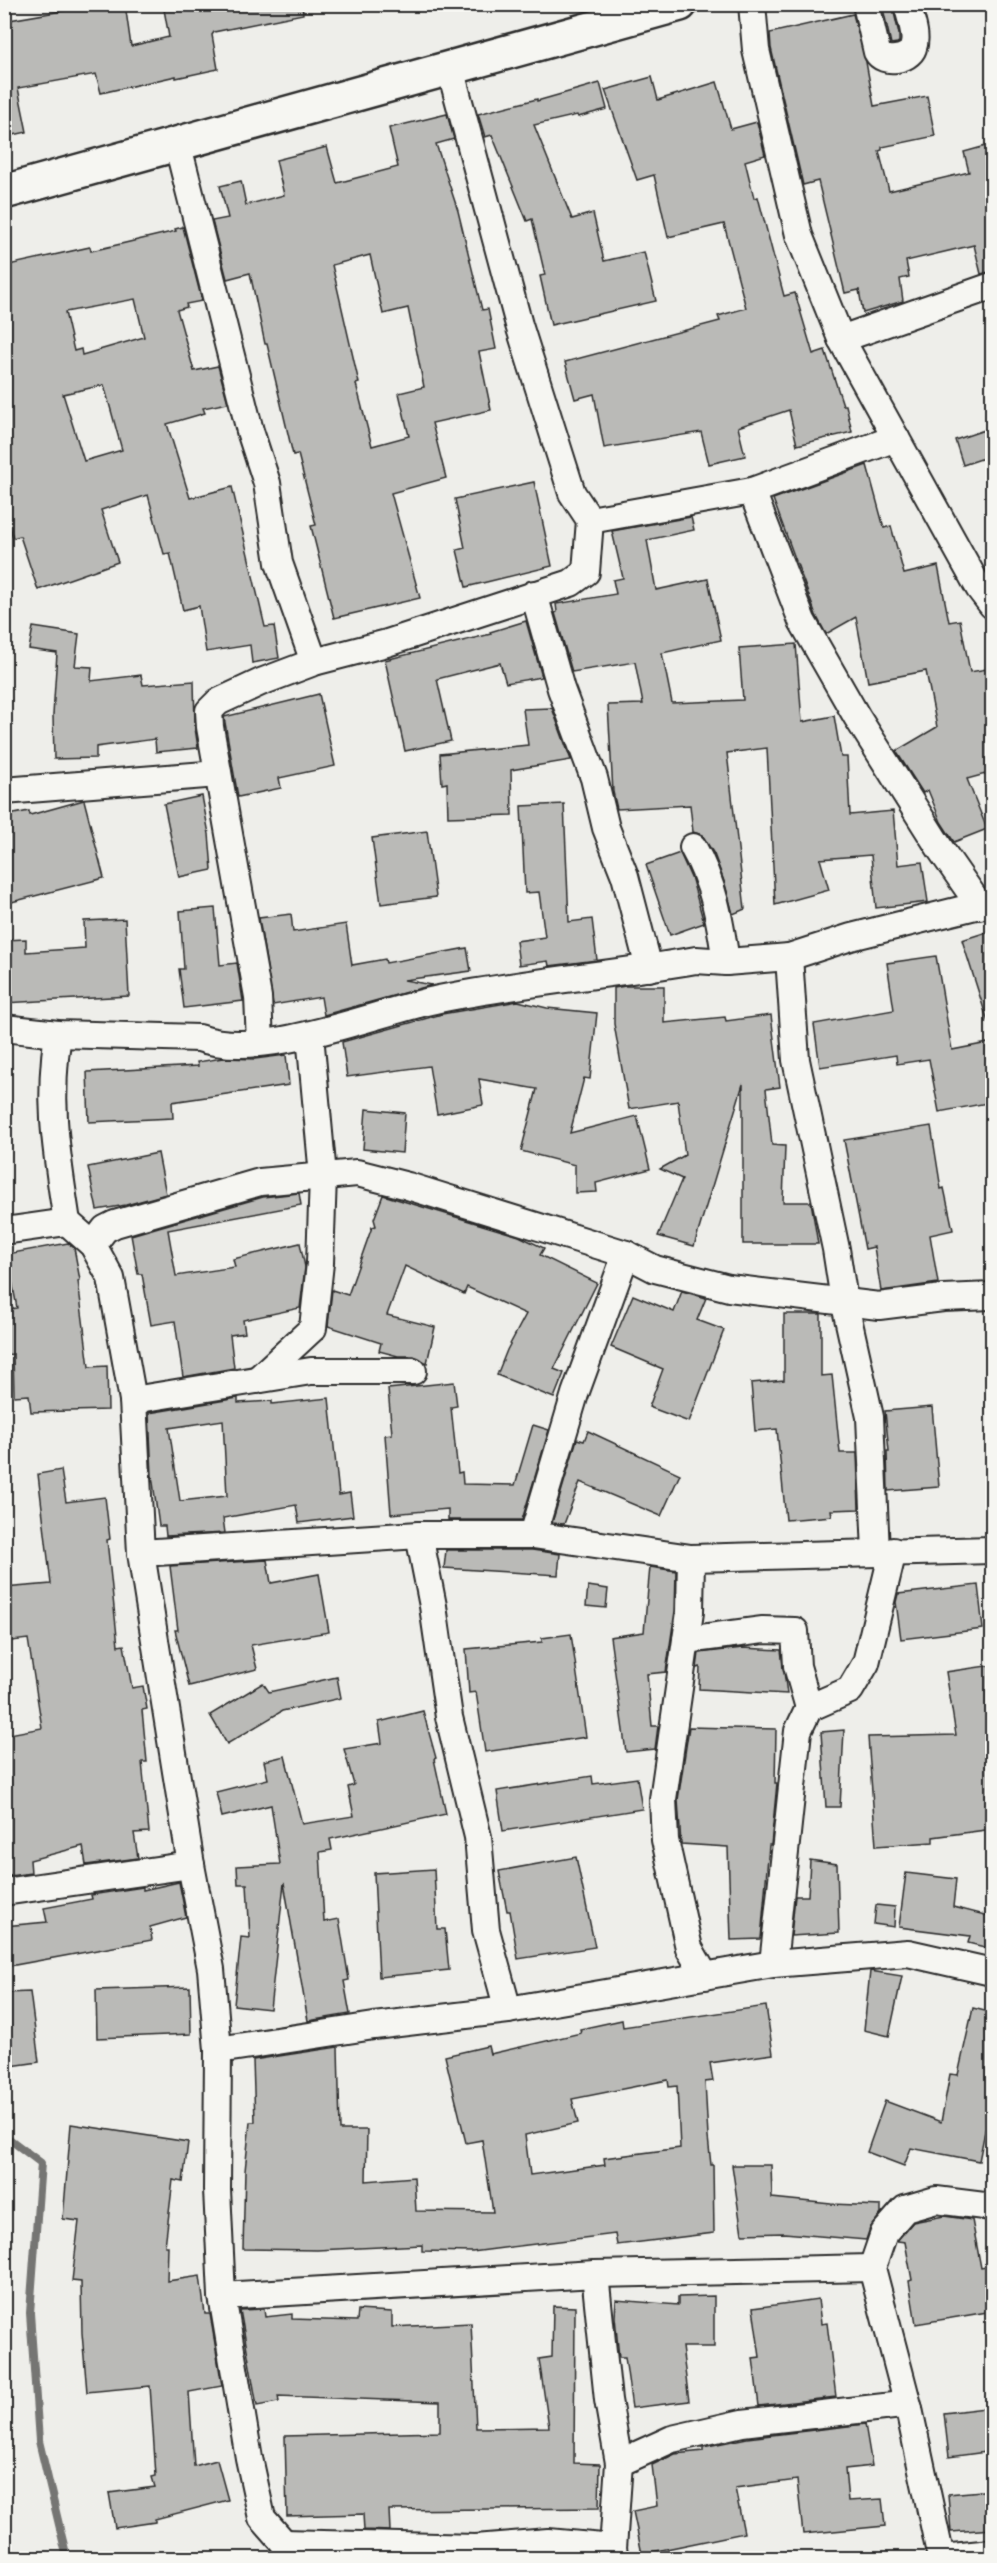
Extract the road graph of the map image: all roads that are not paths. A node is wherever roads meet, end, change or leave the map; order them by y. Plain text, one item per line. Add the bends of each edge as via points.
1 (680, 4) edge
2 (752, 4) edge
3 (867, 4) edge
4 (907, 4) edge
5 (608, 14) edge
6 (450, 68) junction
7 (178, 146) junction
8 (4, 192) edge
9 (993, 286) edge
10 (841, 339) junction
11 (896, 438) junction
12 (752, 491) junction
13 (590, 520) junction
14 (534, 594) junction
15 (993, 605) edge
16 (314, 662) junction
17 (218, 774) junction
18 (4, 791) edge
19 (693, 847) dead end
20 (986, 904) edge
21 (789, 957) junction
22 (726, 962) junction
23 (649, 968) junction
24 (4, 1028) edge
25 (58, 1034) junction
26 (310, 1035) junction
27 (260, 1042) junction
28 (323, 1176) junction
29 (67, 1222) junction
30 (4, 1231) edge
31 (93, 1245) junction
32 (626, 1254) junction
33 (993, 1296) edge
34 (844, 1300) junction
35 (413, 1371) dead end
36 (257, 1380) junction
37 (133, 1400) junction
38 (419, 1535) junction
39 (533, 1535) junction
40 (993, 1550) edge
41 (885, 1552) junction
42 (141, 1553) junction
43 (691, 1558) junction
44 (686, 1640) junction
45 (809, 1708) junction
46 (191, 1865) junction
47 (4, 1892) edge
48 (773, 1964) junction
49 (993, 1972) edge
50 (705, 1976) junction
51 (508, 2010) junction
52 (218, 2050) junction
53 (993, 2207) edge
54 (872, 2268) junction
55 (595, 2274) junction
56 (222, 2296) junction
57 (909, 2409) junction
58 (620, 2463) junction
59 (286, 2551) edge
60 (614, 2553) edge
61 (993, 2553) edge
62 (942, 2559) edge

1 - 5 main road
2 - 10 street via 756,50 799,235
3 - 4 street via 877,51 885,60 912,52 914,39
5 - 6 main road
6 - 7 main road
6 - 13 street via 519,325 572,493
7 - 8 main road
7 - 16 street via 250,431 267,483 279,563
9 - 10 street
10 - 11 street
11 - 12 street
11 - 15 street via 979,588
12 - 13 street
12 - 20 street via 802,621 941,850
13 - 14 street via 586,572 571,583
14 - 16 street via 387,643
14 - 23 street via 561,689 625,876
16 - 17 street via 218,702 209,711
17 - 18 street
17 - 27 street via 258,997
19 - 22 street via 718,909
20 - 21 street
21 - 22 street
21 - 34 street via 796,1060
22 - 23 street via 696,960
23 - 26 street via 438,999
24 - 25 street
25 - 27 street via 199,1038 218,1045
25 - 29 street via 52,1070 53,1126
26 - 27 street
26 - 28 street
28 - 31 street via 260,1182 115,1224 105,1229
28 - 32 street via 357,1173 408,1186
28 - 36 street via 313,1328
29 - 30 street
29 - 31 street
31 - 37 street via 111,1278
32 - 34 street via 655,1269 729,1288
32 - 39 street via 575,1394
33 - 34 street via 879,1306
34 - 41 street via 870,1417
35 - 36 street via 310,1371
36 - 37 street
37 - 42 street
38 - 39 street
38 - 42 street
38 - 51 street via 449,1717 478,1837 486,1930
39 - 43 street
40 - 41 street
41 - 43 street
41 - 45 street via 866,1663 850,1690
42 - 46 street
43 - 44 street
44 - 45 street via 763,1630 795,1631 797,1666
44 - 50 street via 663,1799 665,1840 689,1947
45 - 48 street via 798,1731
46 - 47 street
46 - 52 street via 211,1970
48 - 49 street via 908,1953
48 - 50 street
50 - 51 street
51 - 52 street
52 - 56 street via 217,2189
53 - 54 street via 936,2200 905,2209 884,2233
54 - 55 street
54 - 57 street
55 - 56 street
55 - 58 street via 608,2400
56 - 59 street via 262,2518
57 - 58 street via 902,2405 742,2423 672,2439
57 - 62 street
58 - 60 street
59 - 60 street via 476,2548 548,2542
61 - 62 street

